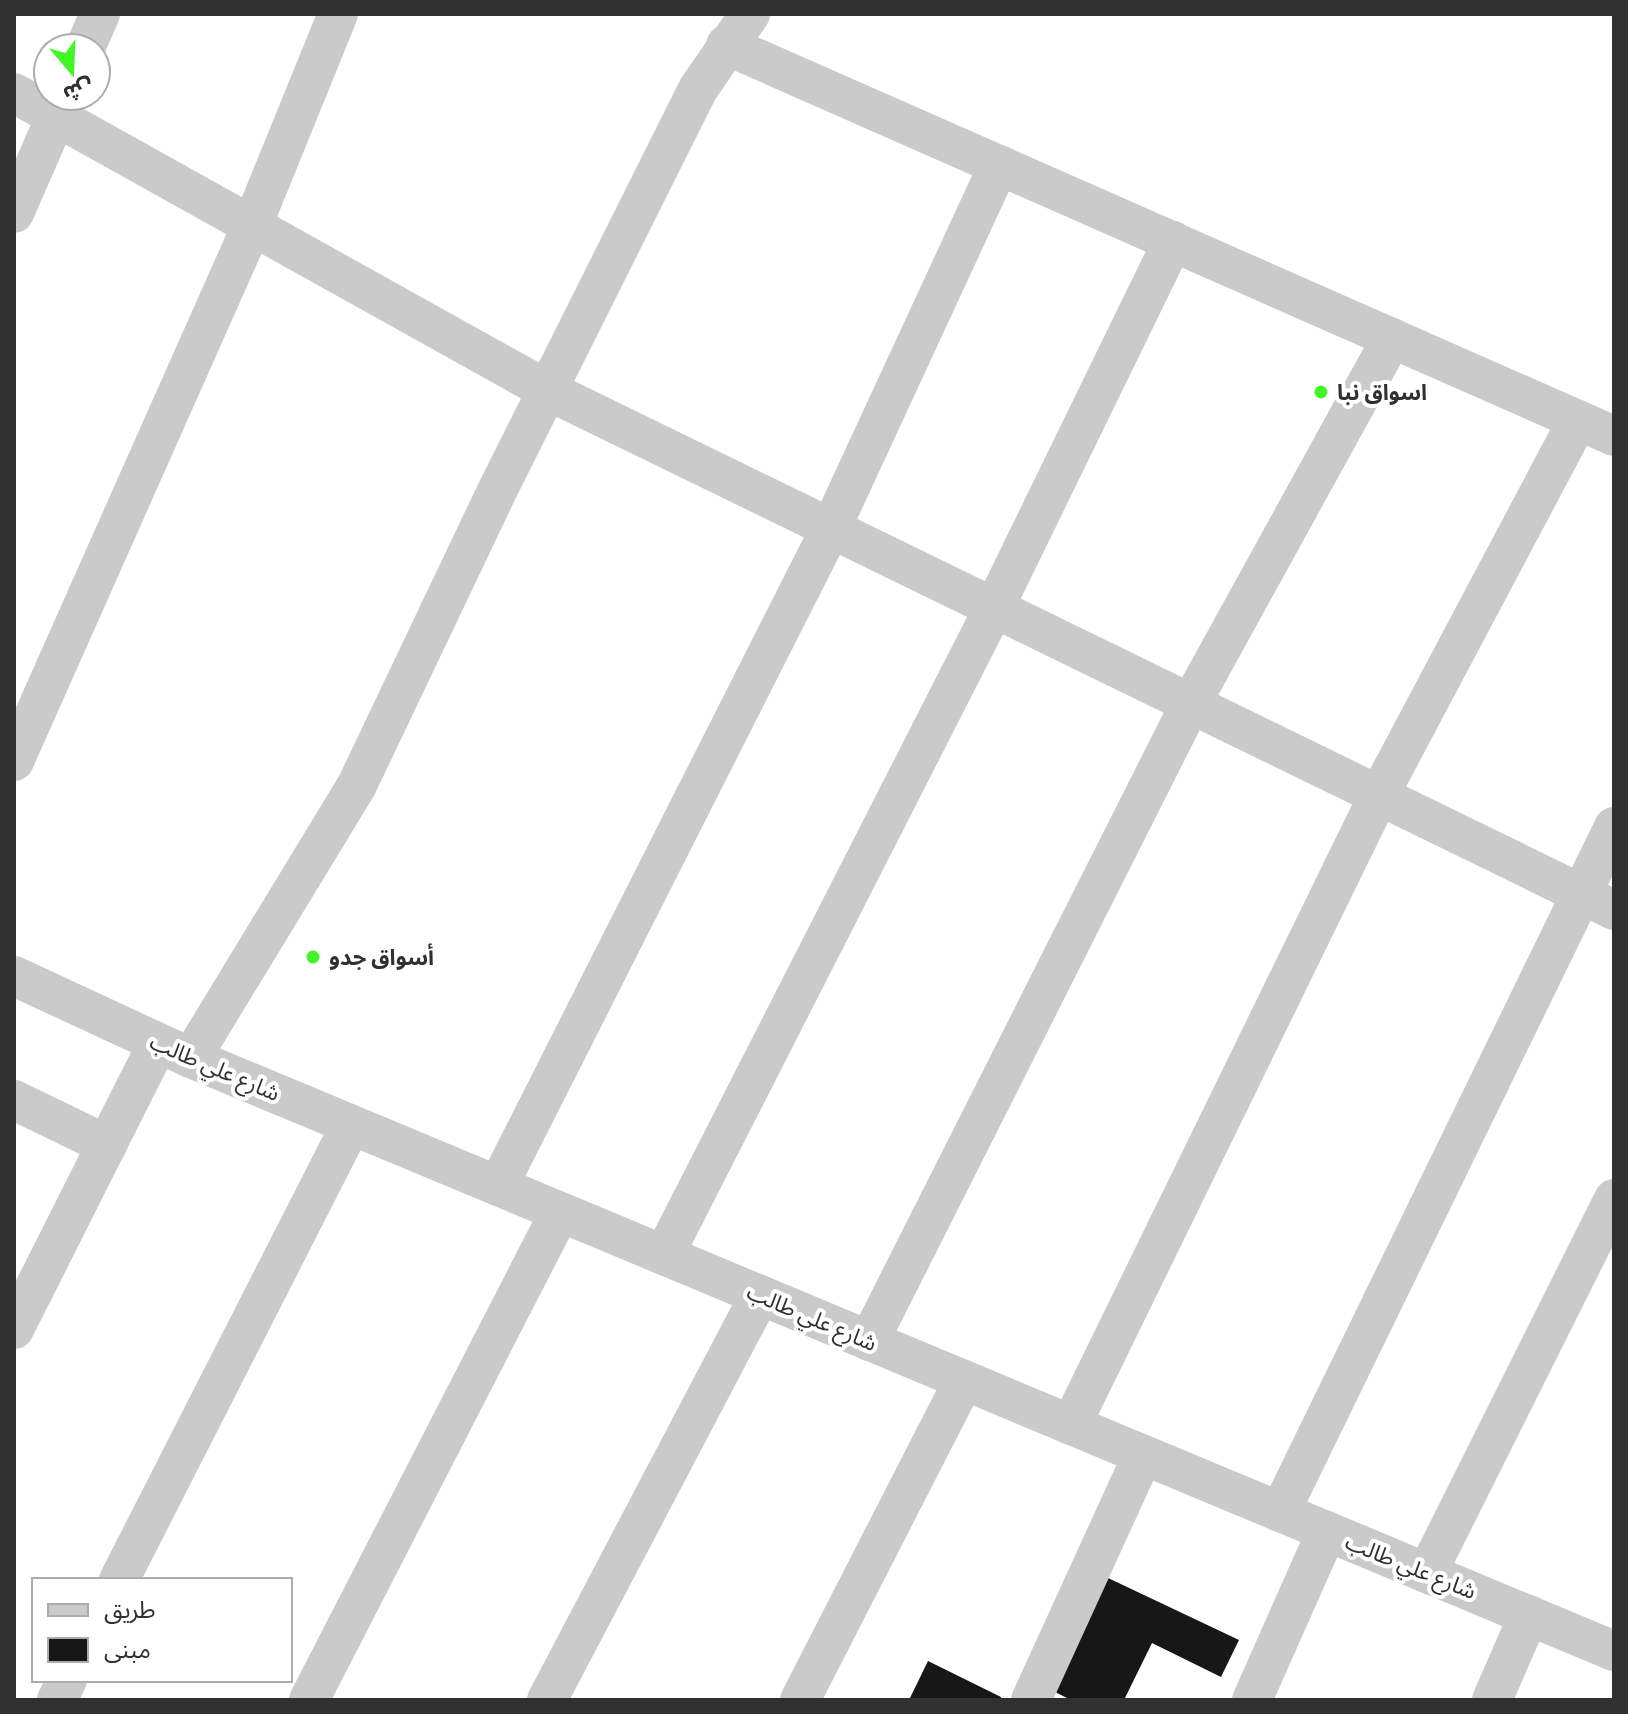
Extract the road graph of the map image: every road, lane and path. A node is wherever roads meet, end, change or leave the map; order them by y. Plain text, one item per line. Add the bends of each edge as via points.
1 (338, 14) edge
2 (738, 29) edge
3 (58, 112) edge
4 (70, 112) edge
5 (999, 165) junction
6 (14, 213) edge
7 (251, 228) junction
8 (1173, 241) junction
9 (1392, 338) junction
10 (547, 390) junction
11 (1578, 420) junction
12 (1614, 436) edge
13 (831, 528) junction
14 (994, 608) junction
15 (1191, 703) junction
16 (14, 761) edge
17 (1379, 795) junction
18 (1614, 827) edge
19 (1598, 902) edge
20 (14, 976) edge
21 (175, 1051) junction
22 (14, 1100) edge
23 (351, 1125) junction
24 (107, 1145) junction
25 (498, 1186) junction
26 (1614, 1199) edge
27 (560, 1212) junction
28 (664, 1255) junction
29 (760, 1295) junction
30 (14, 1329) edge
31 (869, 1341) junction
32 (964, 1380) junction
33 (1071, 1425) junction
34 (1143, 1455) junction
35 (1280, 1512) junction
36 (1327, 1531) junction
37 (1427, 1573) junction
38 (120, 1578) edge
39 (1529, 1615) junction
40 (1614, 1651) edge
41 (66, 1682) edge
42 (57, 1700) edge
43 (309, 1700) edge
44 (547, 1700) edge
45 (800, 1700) edge
46 (1031, 1700) edge
47 (1252, 1700) edge
48 (1492, 1700) edge

1 - 7 street
2 - 5 street
2 - 10 street via 698,89
3 - 6 street
4 - 7 street
5 - 8 street
5 - 13 street
7 - 10 street
7 - 16 street
8 - 9 street
8 - 14 street
9 - 11 street
9 - 15 street
10 - 13 street
10 - 21 street via 357,785
11 - 12 street
11 - 17 street
13 - 14 street
13 - 25 street
14 - 15 street
14 - 28 street
15 - 17 street
15 - 31 street
17 - 19 street
17 - 33 street
18 - 19 street
19 - 35 street
20 - 21 street, شارع علي طالب
21 - 23 street, شارع علي طالب
21 - 24 street
22 - 24 street
23 - 25 street, شارع علي طالب
23 - 38 street
24 - 30 street
25 - 27 street, شارع علي طالب
26 - 37 street
27 - 28 street, شارع علي طالب
27 - 43 street
28 - 29 street, شارع علي طالب
29 - 31 street, شارع علي طالب
29 - 44 street
31 - 32 street, شارع علي طالب
32 - 33 street, شارع علي طالب
32 - 45 street
33 - 34 street, شارع علي طالب
34 - 35 street, شارع علي طالب
34 - 46 street
35 - 36 street, شارع علي طالب
36 - 37 street, شارع علي طالب
36 - 47 street
37 - 39 street, شارع علي طالب
39 - 40 street, شارع علي طالب
39 - 48 street
41 - 42 street

